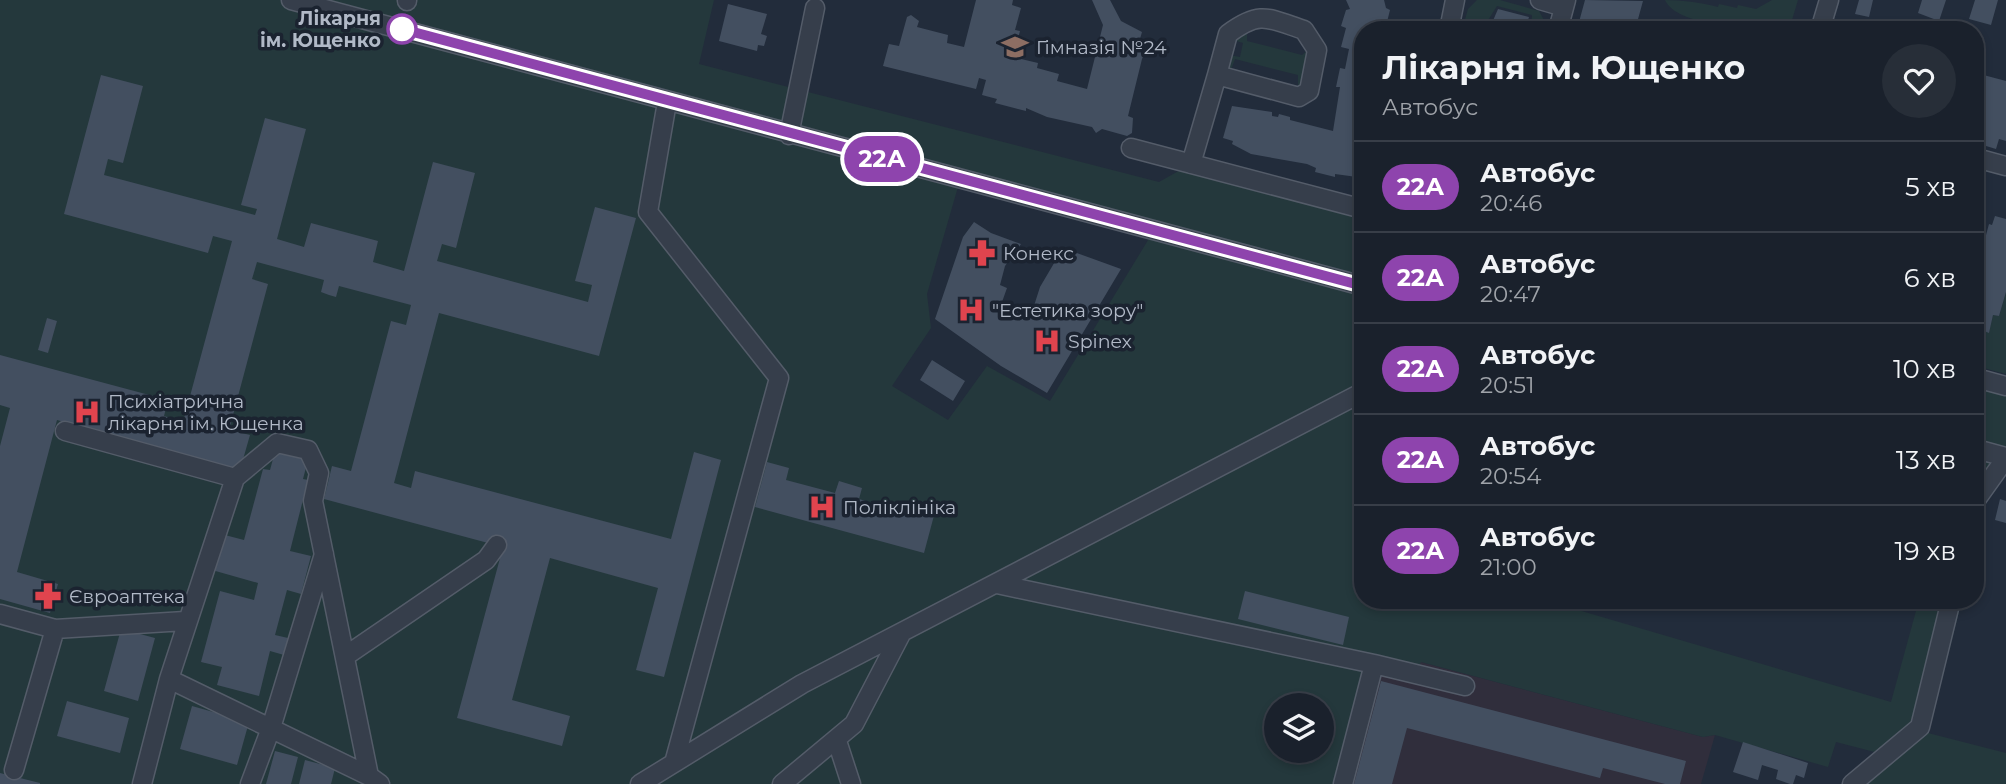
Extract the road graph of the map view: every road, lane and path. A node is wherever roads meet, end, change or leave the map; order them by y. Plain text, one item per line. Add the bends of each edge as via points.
1 (291, 0) edge
2 (1455, 0) edge
3 (1540, 0) edge
4 (1829, 0) edge
5 (1565, 3) edge
6 (815, 8) dead end
7 (1451, 21) edge
8 (1560, 21) edge
9 (1823, 21) edge
10 (1217, 75) junction
11 (667, 102) junction
12 (789, 135) junction
13 (1131, 148) dead end
14 (1984, 160) edge
15 (1191, 164) junction
16 (2006, 166) edge
17 (1354, 207) edge
18 (1354, 284) edge
19 (1984, 380) edge
20 (2006, 386) edge
21 (1354, 397) edge
22 (65, 431) dead end
23 (1984, 451) edge
24 (2006, 457) edge
25 (235, 478) junction
26 (1984, 489) edge
27 (497, 545) dead end
28 (325, 550) junction
29 (1035, 564) junction
30 (997, 584) junction
31 (1045, 596) junction
32 (1949, 609) edge
33 (0, 614) edge
34 (185, 621) junction
35 (55, 629) junction
36 (901, 634) junction
37 (347, 656) junction
38 (1374, 664) junction
39 (169, 679) junction
40 (1465, 686) dead end
41 (271, 728) junction
42 (837, 741) junction
43 (674, 762) junction
44 (14, 770) dead end
45 (374, 780) edge
46 (142, 784) edge
47 (250, 784) edge
48 (640, 784) edge
49 (782, 784) edge
50 (851, 784) edge
51 (1343, 784) edge
52 (1852, 784) edge

1 - 11 street
2 - 7 street
3 - 5 street
4 - 9 street
5 - 8 street
6 - 12 street
10 - 10 street via 1299,97 1308,91 1317,50 1304,30 1265,18 1247,20 1228,34
10 - 15 street
11 - 12 street
11 - 43 street via 648,212 779,378
12 - 18 street
13 - 15 street
14 - 16 street
15 - 17 street
19 - 20 street
21 - 29 street
22 - 25 street
23 - 24 street
24 - 26 street
25 - 28 street via 277,443 308,450 319,473 313,501
25 - 34 street
27 - 37 street via 486,560
28 - 37 street
28 - 41 street
29 - 30 street
29 - 31 street
30 - 31 street
30 - 36 street
31 - 38 street
32 - 52 street via 1920,727
33 - 35 street
34 - 35 street
34 - 39 street
35 - 44 street
36 - 42 street via 862,713
36 - 43 street via 802,684
37 - 45 street
38 - 40 street
38 - 51 street
39 - 41 street
39 - 46 street
41 - 45 street
41 - 47 street
42 - 49 street
42 - 50 street
43 - 48 street

